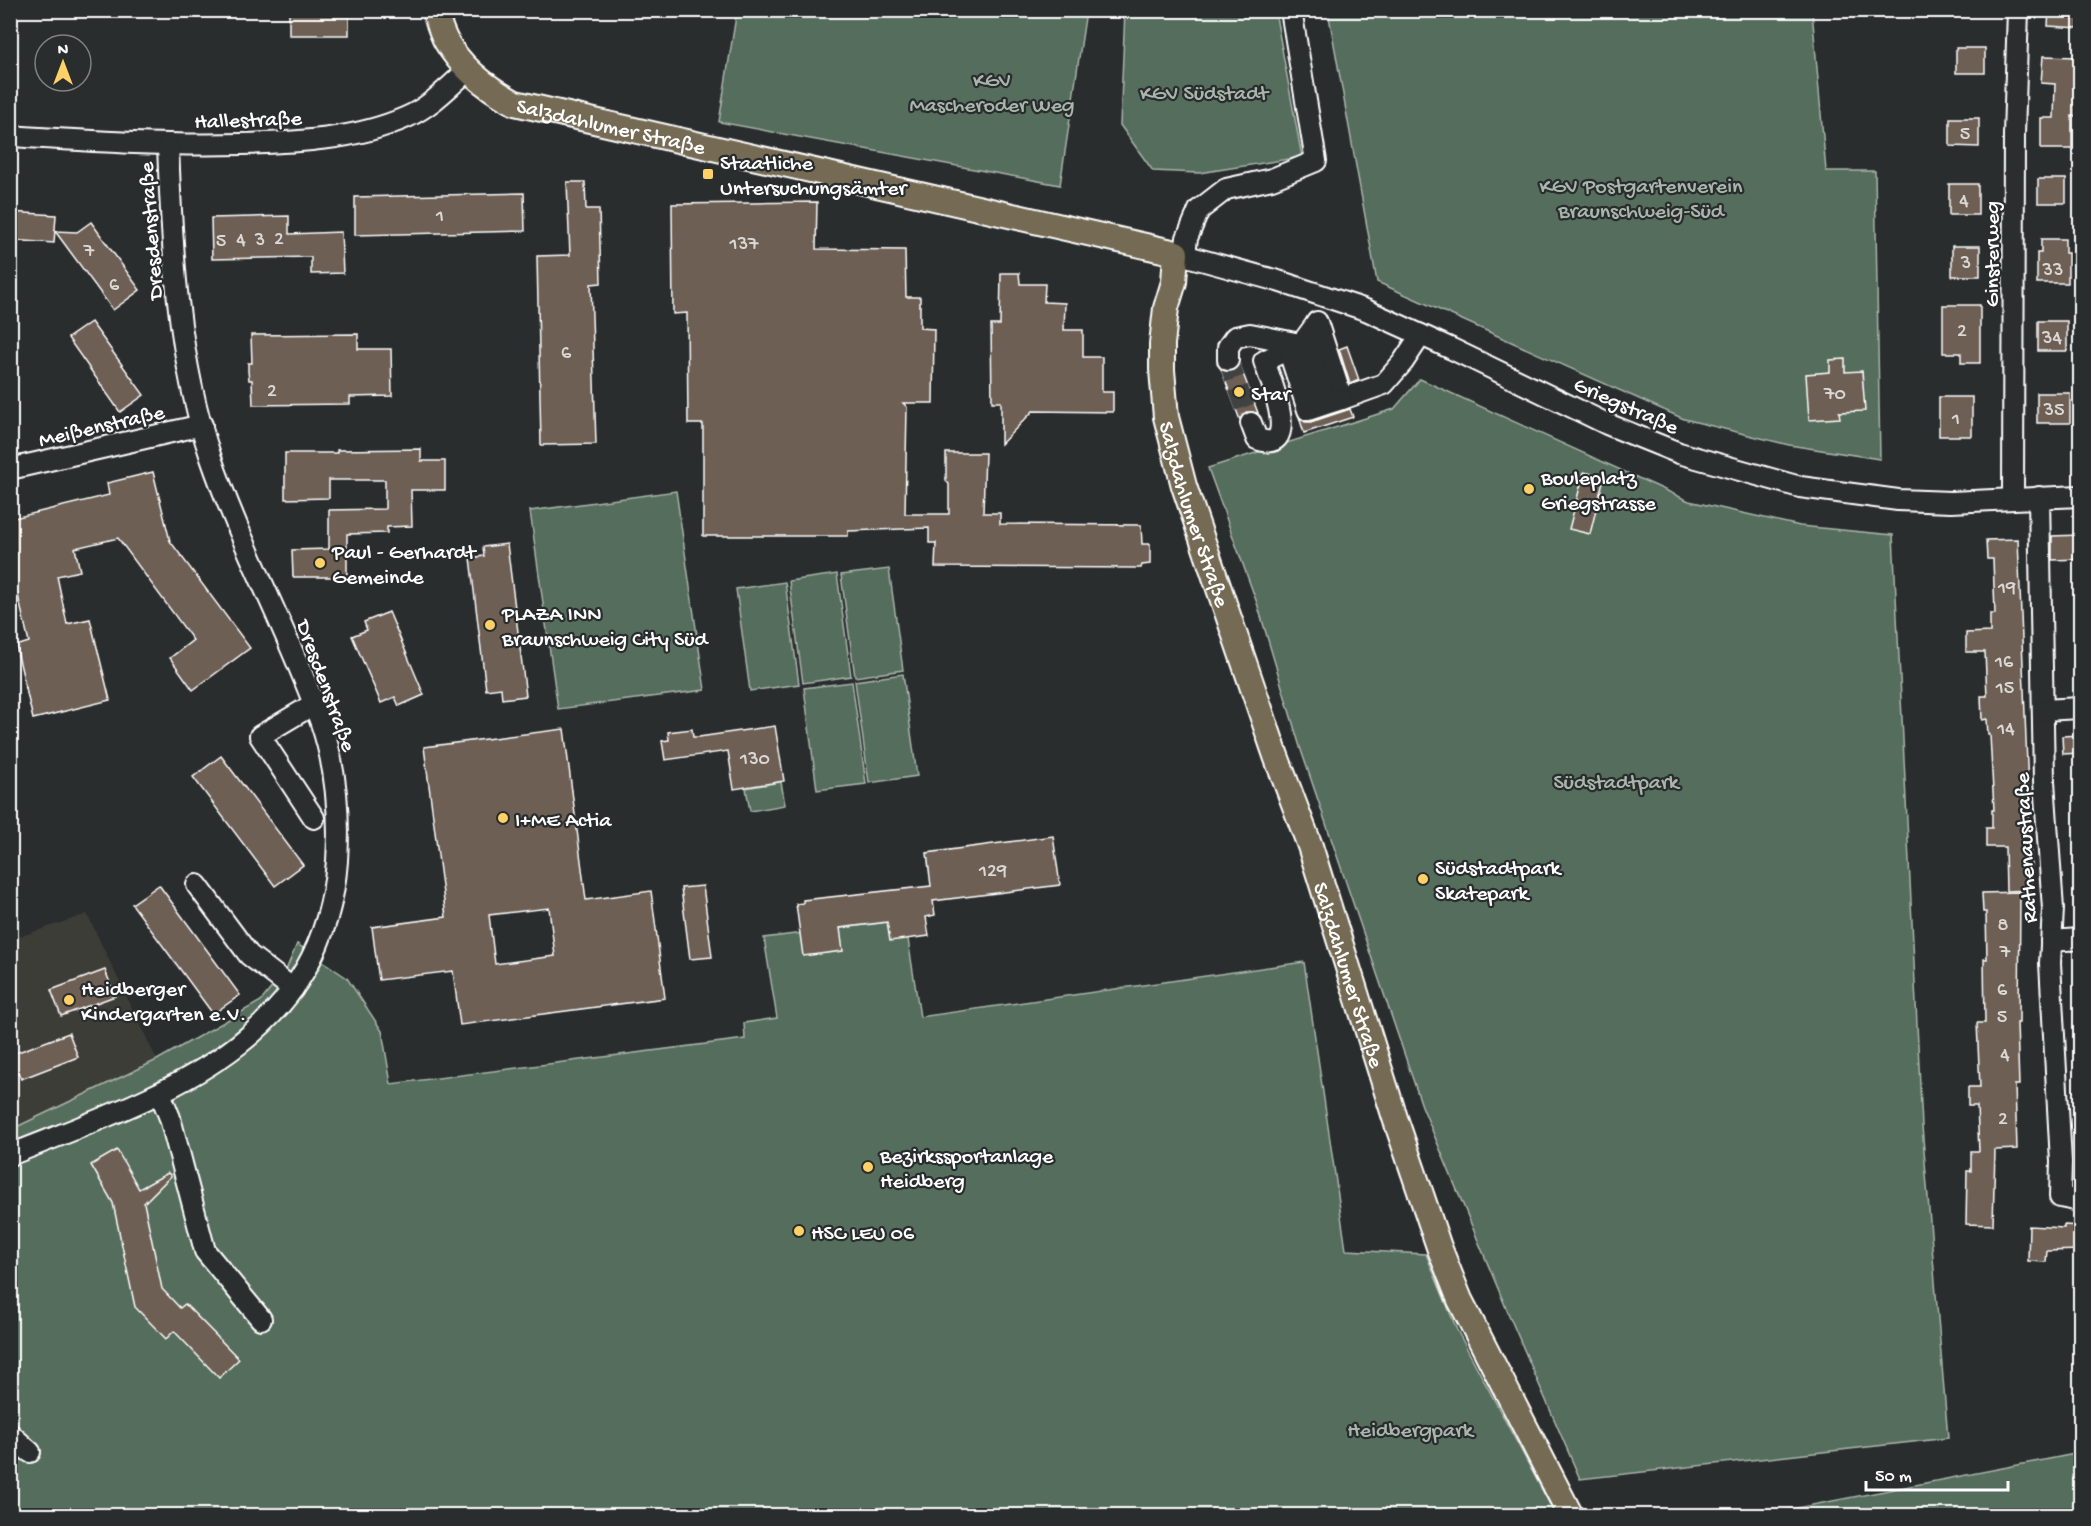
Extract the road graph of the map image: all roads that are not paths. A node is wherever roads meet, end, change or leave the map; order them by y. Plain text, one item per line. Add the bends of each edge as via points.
1 (434, 10) edge
2 (1291, 10) edge
3 (2018, 10) edge
4 (468, 70) junction
5 (10, 136) edge
6 (168, 145) junction
7 (1180, 254) junction
8 (1324, 296) junction
9 (1316, 324) junction
10 (1421, 335) junction
11 (1300, 345) junction
12 (1228, 360) dead end
13 (1334, 401) junction
14 (1251, 423) tunnel mouth
15 (202, 425) junction
16 (10, 469) edge
17 (2080, 496) edge
18 (2040, 497) junction
19 (2013, 499) junction
20 (314, 704) junction
21 (2080, 708) edge
22 (2043, 710) junction
23 (314, 818) dead end
24 (197, 885) dead end
25 (2080, 939) edge
26 (2051, 941) junction
27 (293, 989) junction
28 (160, 1093) junction
29 (10, 1155) edge
30 (2080, 1201) edge
31 (261, 1319) dead end
32 (10, 1434) edge
33 (30, 1452) dead end
34 (1571, 1515) edge

1 - 4 main road, Salzdahlumer Straße via 446,41
2 - 7 street via 1316,161 1272,179 1226,189 1199,210
3 - 19 street, Ginsterweg
4 - 6 street, Hallestraße via 426,106 371,130 315,140
4 - 7 main road, Salzdahlumer Straße via 490,90 515,103
5 - 6 street, Hallestraße
6 - 15 street, Dresdenstraße via 177,298 186,361
7 - 8 street, Griegstraße
7 - 34 main road, Salzdahlumer Straße via 1166,308 1162,370 1166,417 1184,486 1310,846 1439,1247 1466,1311
8 - 9 street
8 - 10 street, Griegstraße
9 - 11 street
9 - 13 street
10 - 13 street via 1384,384
10 - 19 street, Griegstraße via 1607,424 1679,453 1759,476 1800,487 1898,500
11 - 12 street via 1250,334 1235,337 1228,347
11 - 13 street via 1291,358 1308,410
11 - 14 street via 1264,361 1281,417 1277,438 1257,440
15 - 16 street, Meißenstraße
15 - 20 street, Dresdenstraße via 246,548
17 - 18 street, Griegstraße
18 - 19 street, Griegstraße
18 - 22 street, Rathenaustraße
20 - 23 street via 260,736
20 - 27 street, Dresdenstraße via 336,784 337,856 328,916
21 - 22 street
22 - 26 street, Rathenaustraße via 2053,909
24 - 27 street via 249,955
25 - 26 street
26 - 30 street, Rathenaustraße via 2060,1197
27 - 28 street, Dresdenstraße via 249,1038 204,1070
28 - 29 street, Dresdenstraße
28 - 31 street via 171,1118 205,1251
32 - 33 street

